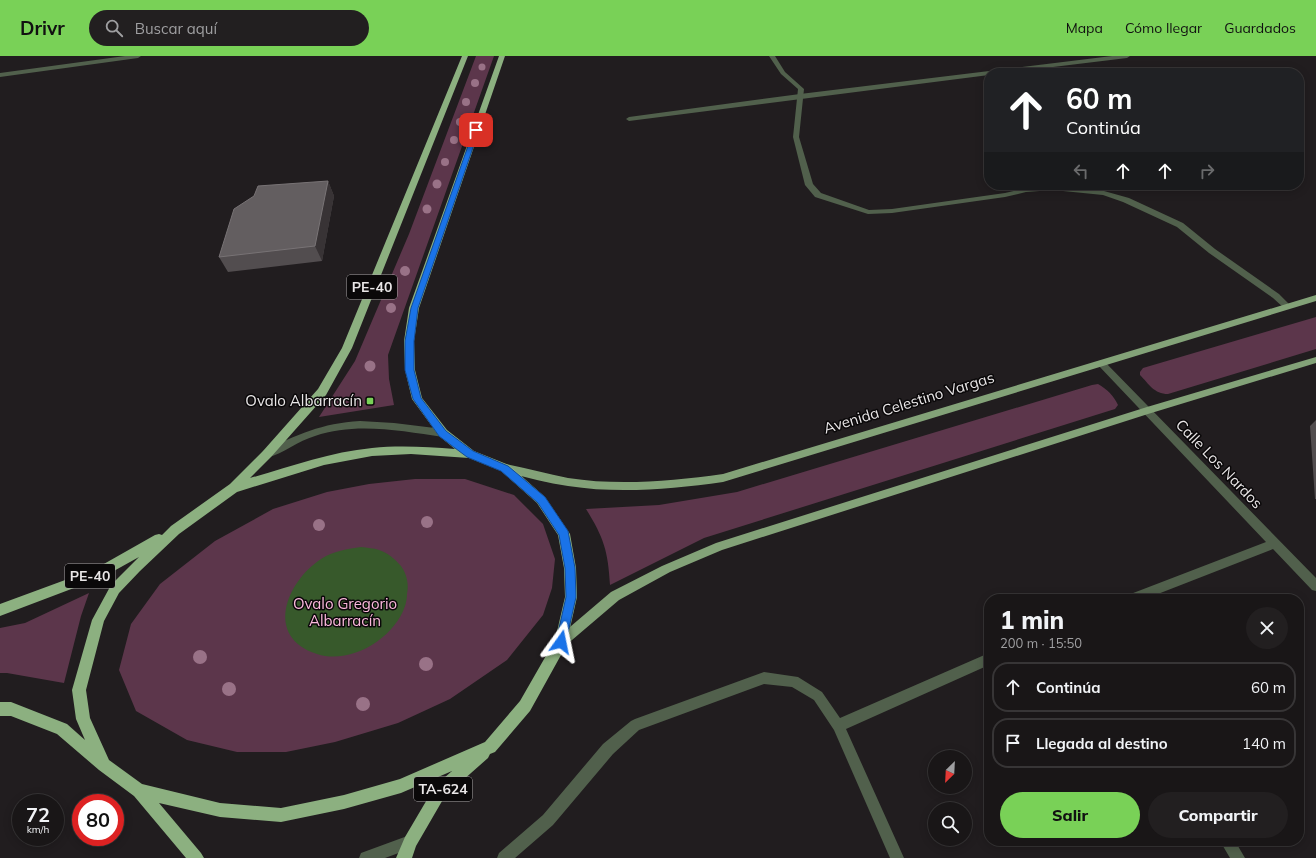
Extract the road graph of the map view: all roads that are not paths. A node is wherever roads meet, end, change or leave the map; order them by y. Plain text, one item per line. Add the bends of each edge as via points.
1 (138, 56) edge
2 (465, 56) edge
3 (502, 56) edge
4 (772, 56) edge
5 (1127, 56) edge
6 (1029, 68) edge
7 (984, 73) edge
8 (0, 75) edge
9 (800, 96) junction
10 (629, 119) dead end
11 (1026, 190) edge
12 (1073, 190) edge
13 (1316, 298) edge
14 (1287, 306) junction
15 (1316, 360) edge
16 (1101, 363) junction
17 (1147, 411) junction
18 (443, 434) junction
19 (267, 454) junction
20 (470, 454) junction
21 (504, 468) junction
22 (233, 488) junction
23 (175, 530) junction
24 (1275, 543) junction
25 (1316, 586) edge
26 (1145, 594) edge
27 (0, 610) edge
28 (561, 642) junction
29 (984, 661) edge
30 (0, 709) edge
31 (838, 726) junction
32 (490, 747) junction
33 (104, 765) junction
34 (139, 791) junction
35 (410, 842) junction
36 (1230, 846) edge
37 (196, 858) edge
38 (366, 858) edge
39 (404, 858) edge
40 (504, 858) edge
41 (897, 858) edge
42 (1238, 858) edge

1 - 8 street
2 - 19 highway, PE-40 via 347,348 322,392
3 - 18 highway, PE-40 via 414,308 410,370 417,399
4 - 9 street via 801,89
5 - 6 street
7 - 9 street
9 - 10 street
9 - 11 street via 796,137 809,185 818,195 868,212 892,211
12 - 14 street via 1104,193 1126,200 1180,225
13 - 14 main road, Avenida Celestino Vargas
14 - 16 main road, Avenida Celestino Vargas
15 - 17 main road
16 - 17 street, Calle Los Nardos
16 - 21 main road, Avenida Celestino Vargas via 723,478 672,485 619,486 568,482
17 - 24 street, Calle Los Nardos
17 - 28 main road via 720,546 666,569 615,596
18 - 19 street via 394,427 352,425 313,433
18 - 20 highway, PE-40
19 - 22 highway, PE-40
20 - 21 highway
20 - 22 highway via 411,450 372,452 324,461
21 - 28 highway via 541,500 564,534 570,568 571,597
22 - 23 highway
23 - 27 highway, PE-40 via 99,573
23 - 33 highway via 115,589 98,620 80,690 84,719
24 - 25 street, Calle Los Nardos
24 - 26 street
28 - 32 highway via 524,706
29 - 31 street
30 - 33 highway via 11,709 62,729
31 - 40 street via 818,696 794,681 764,678 635,725 608,749 548,820
31 - 41 street
32 - 34 highway via 401,786 344,802 281,815 220,810
32 - 35 highway, TA-624 via 440,791
33 - 34 highway
34 - 37 highway
35 - 38 street
35 - 39 highway, TA-624
36 - 42 street

